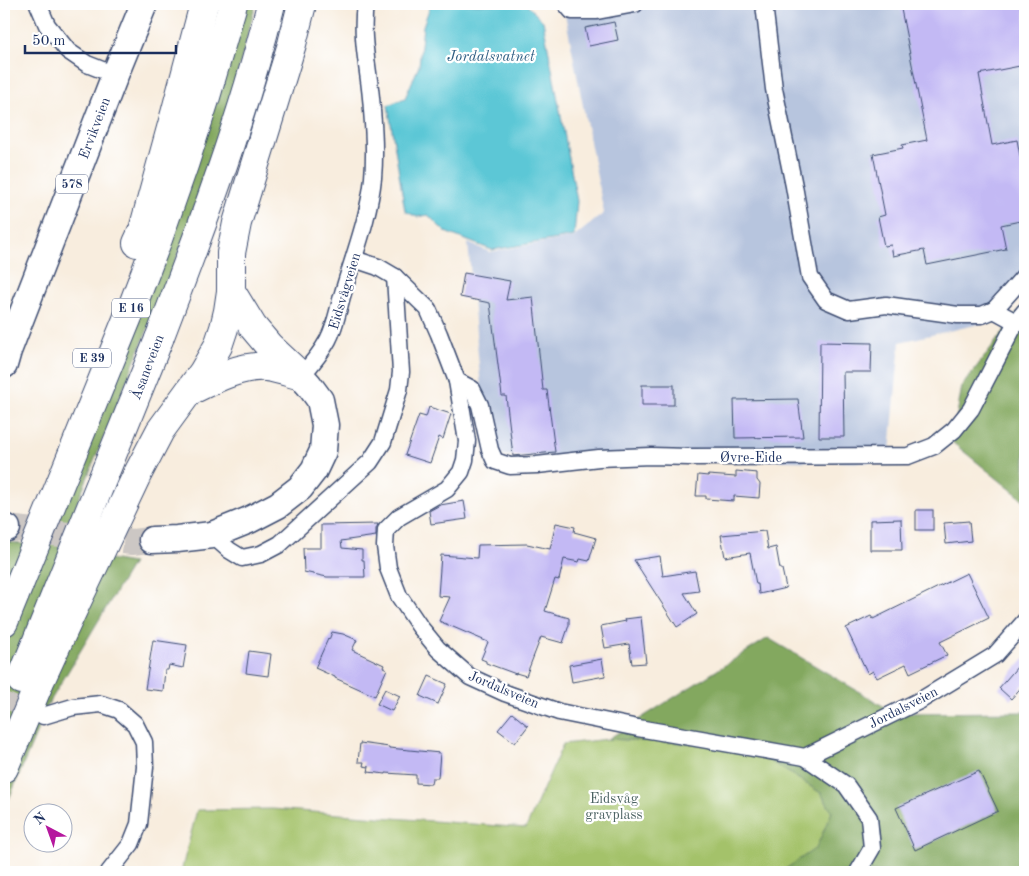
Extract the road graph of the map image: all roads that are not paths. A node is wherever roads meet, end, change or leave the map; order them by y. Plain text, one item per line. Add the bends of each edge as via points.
1 (38, 4) edge
2 (144, 4) edge
3 (204, 4) edge
4 (233, 4) edge
5 (271, 4) edge
6 (302, 4) edge
7 (365, 4) edge
8 (566, 4) edge
9 (636, 4) edge
10 (764, 4) edge
11 (115, 75) junction
12 (354, 259) junction
13 (1025, 275) edge
14 (395, 277) junction
15 (231, 291) junction
16 (994, 310) junction
17 (1021, 316) edge
18 (4, 365) edge
19 (301, 376) junction
20 (457, 381) junction
21 (189, 392) junction
22 (212, 535) junction
23 (152, 540) tunnel mouth
24 (7, 614) edge
25 (1025, 621) edge
26 (43, 716) tunnel mouth
27 (4, 723) edge
28 (805, 757) junction
29 (4, 768) edge
30 (109, 872) edge
31 (858, 872) edge

1 - 11 street via 47,25 68,51 87,64
2 - 11 main road, Ervikveien / 578
3 - 24 highway, E 39 via 143,230 12,558
4 - 24 highway, E 16 via 206,100 158,239
5 - 27 highway, Åsaneveien / E 16 via 222,169 197,240
6 - 15 highway via 237,223 231,253
7 - 12 street, Eidsvågveien via 364,46 372,107 373,180
8 - 9 street via 572,11 597,11
10 - 16 street via 774,89 810,277 826,300 849,310 886,305 982,315
11 - 18 main road, Ervikveien / 578
12 - 14 street, Jordalsveien
12 - 19 street, Eidsvågveien via 334,328
13 - 16 street
14 - 20 street, Jordalsveien via 428,309
14 - 22 street via 401,372 399,390 383,442 370,462 280,544 261,554 242,558
15 - 19 highway via 259,334
15 - 21 highway via 218,346
16 - 17 street
17 - 20 street, Øvre-Eide via 971,409 954,430 934,446 908,456 651,456 510,466 495,461 472,389
19 - 21 highway via 266,367 252,368 211,380
19 - 22 main road via 320,400 325,426 322,451 314,470 300,488 278,504
20 - 28 street, Jordalsveien via 467,441 461,472 447,489 399,518 386,530 388,568 399,596 438,649 470,677 559,712
21 - 29 highway via 160,431 137,475 41,679
22 - 23 main road
25 - 28 street, Jordalsveien via 995,655 921,700
26 - 30 street via 73,707 102,704 119,710 135,724 144,742 145,767 139,824 131,844
28 - 31 street via 846,785 869,818 872,848

